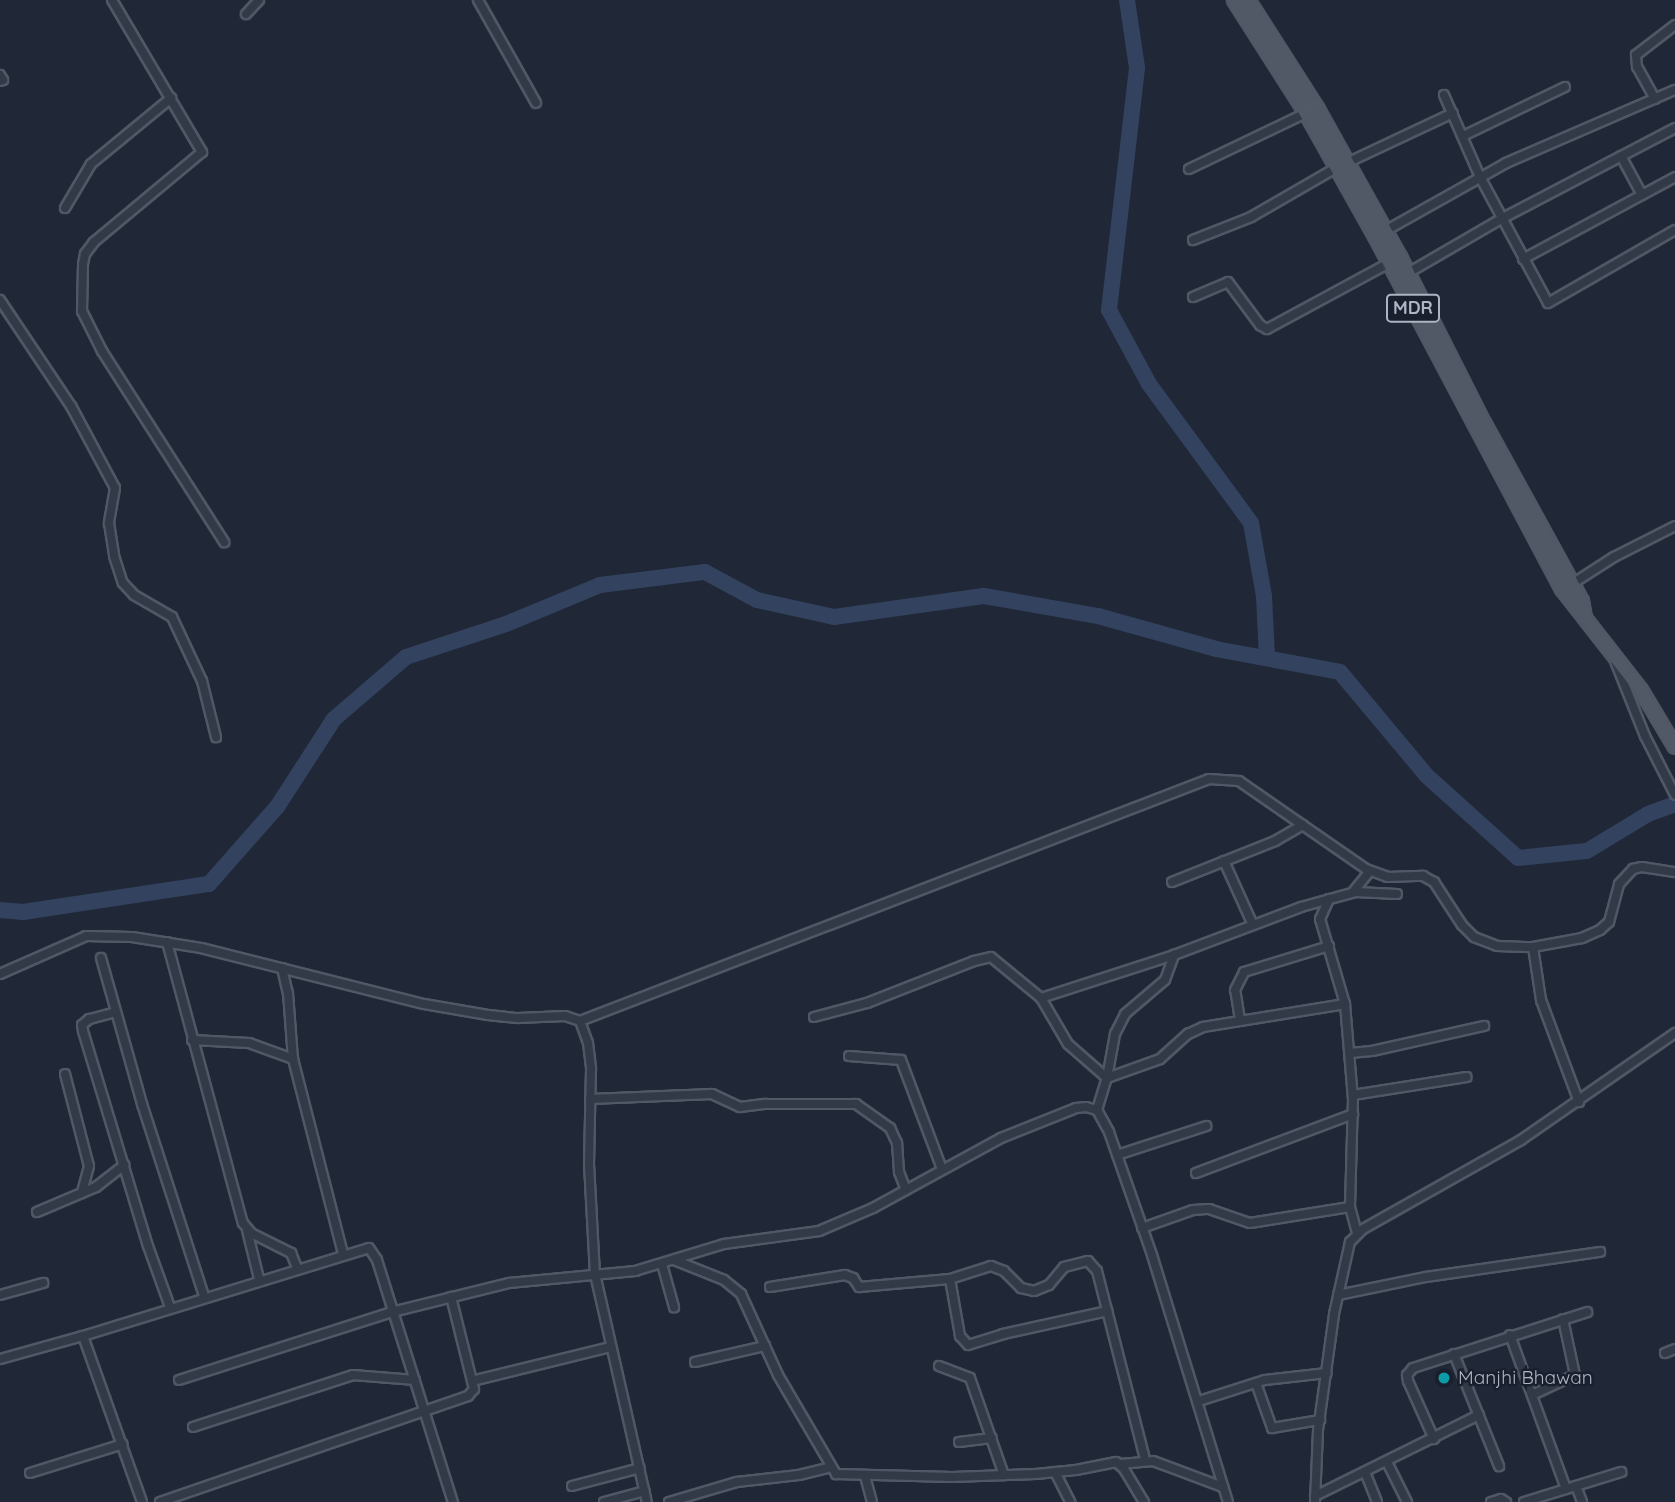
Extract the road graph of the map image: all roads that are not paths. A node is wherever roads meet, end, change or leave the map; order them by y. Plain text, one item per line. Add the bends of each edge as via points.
1 (112, 0) edge
2 (259, 0) edge
3 (478, 0) edge
4 (1234, 0) edge
5 (1248, 0) edge
6 (246, 14) dead end
7 (1675, 25) edge
8 (0, 75) edge
9 (0, 81) edge
10 (1565, 87) dead end
11 (1675, 90) edge
12 (1444, 95) dead end
13 (171, 98) junction
14 (1655, 99) junction
15 (536, 103) dead end
16 (1306, 113) junction
17 (1453, 113) junction
18 (1675, 128) edge
19 (1463, 136) junction
20 (1621, 156) junction
21 (1342, 165) junction
22 (1189, 169) dead end
23 (1480, 177) junction
24 (1675, 177) edge
25 (1642, 195) junction
26 (65, 208) dead end
27 (1501, 219) junction
28 (1675, 230) edge
29 (1385, 231) junction
30 (1193, 240) dead end
31 (1523, 259) junction
32 (1389, 263) junction
33 (1408, 273) junction
34 (1193, 297) dead end
35 (0, 300) edge
36 (1675, 526) edge
37 (224, 542) dead end
38 (1572, 584) junction
39 (1585, 618) junction
40 (1613, 654) junction
41 (216, 737) dead end
42 (1675, 747) edge
43 (1675, 795) edge
44 (1303, 825) junction
45 (1224, 860) junction
46 (1370, 871) junction
47 (1675, 872) edge
48 (1172, 882) dead end
49 (1353, 892) junction
50 (1397, 894) dead end
51 (1329, 899) junction
52 (1252, 923) junction
53 (167, 942) junction
54 (1329, 946) junction
55 (1533, 947) junction
56 (1174, 955) junction
57 (101, 958) dead end
58 (282, 968) junction
59 (0, 974) edge
60 (1041, 998) junction
61 (1345, 1004) junction
62 (116, 1012) junction
63 (814, 1017) dead end
64 (1240, 1020) junction
65 (580, 1021) junction
66 (1484, 1026) dead end
67 (1675, 1033) edge
68 (192, 1040) junction
69 (1350, 1053) junction
70 (849, 1056) dead end
71 (293, 1059) junction
72 (65, 1074) dead end
73 (1467, 1077) dead end
74 (1107, 1078) junction
75 (1353, 1095) junction
76 (590, 1099) junction
77 (1579, 1102) junction
78 (1097, 1110) junction
79 (1353, 1114) junction
80 (1206, 1126) dead end
81 (1117, 1155) junction
82 (124, 1165) junction
83 (942, 1169) junction
84 (1196, 1173) dead end
85 (906, 1190) junction
86 (82, 1193) junction
87 (1350, 1208) junction
88 (37, 1212) dead end
89 (1142, 1228) junction
90 (247, 1230) junction
91 (1357, 1234) junction
92 (1600, 1252) dead end
93 (343, 1254) junction
94 (674, 1260) junction
95 (662, 1264) junction
96 (297, 1268) junction
97 (595, 1274) junction
98 (259, 1279) junction
99 (950, 1279) junction
100 (43, 1283) dead end
101 (769, 1287) dead end
102 (0, 1295) edge
103 (1338, 1295) junction
104 (204, 1296) junction
105 (451, 1297) junction
106 (170, 1307) junction
107 (674, 1307) dead end
108 (1108, 1311) junction
109 (392, 1312) junction
110 (1587, 1312) dead end
111 (1563, 1320) junction
112 (1510, 1335) junction
113 (83, 1336) junction
114 (765, 1346) junction
115 (610, 1347) junction
116 (1675, 1349) edge
117 (1665, 1353) dead end
118 (1454, 1354) junction
119 (0, 1359) edge
120 (695, 1362) dead end
121 (939, 1366) dead end
122 (1327, 1373) junction
123 (179, 1380) dead end
124 (415, 1380) junction
125 (472, 1381) junction
126 (1256, 1382) junction
127 (1532, 1395) junction
128 (1199, 1401) junction
129 (425, 1411) junction
130 (1479, 1415) junction
131 (1320, 1419) junction
132 (193, 1427) dead end
133 (992, 1438) junction
134 (1434, 1439) junction
135 (959, 1442) dead end
136 (123, 1444) junction
137 (1145, 1460) junction
138 (1387, 1462) junction
139 (1120, 1464) junction
140 (830, 1466) junction
141 (1499, 1466) dead end
142 (640, 1468) junction
143 (1055, 1472) junction
144 (1366, 1472) junction
145 (1621, 1472) dead end
146 (30, 1474) dead end
147 (1004, 1475) junction
148 (865, 1476) junction
149 (572, 1486) dead end
150 (1576, 1486) junction
151 (1223, 1487) junction
152 (1566, 1489) junction
153 (645, 1491) junction
154 (1315, 1499) edge
155 (142, 1502) edge
156 (160, 1502) edge
157 (453, 1502) edge
158 (604, 1502) edge
159 (648, 1502) edge
160 (669, 1502) edge
161 (872, 1502) edge
162 (1070, 1502) edge
163 (1144, 1502) edge
164 (1228, 1502) edge
165 (1377, 1502) edge
166 (1407, 1502) edge
167 (1492, 1502) edge
168 (1505, 1502) edge
169 (1524, 1502) edge
170 (1582, 1502) edge

1 - 13 street
2 - 6 street
3 - 15 street
4 - 16 main road, MDR
5 - 21 main road, MDR via 1317,108
7 - 14 street via 1636,55 1637,67
8 - 9 street
10 - 19 street
11 - 14 street
12 - 17 street
13 - 26 street via 91,164
13 - 37 street via 202,152 94,242 83,264 82,311 102,351
14 - 23 street
16 - 21 main road, MDR
16 - 22 street
17 - 19 street
17 - 21 street
18 - 20 street
19 - 23 street
20 - 25 street
20 - 27 street
21 - 29 main road, MDR
21 - 30 street via 1269,208
21 - 32 main road, MDR
23 - 27 street
23 - 29 street
24 - 25 street
25 - 31 street
27 - 31 street
27 - 33 street
28 - 31 street via 1553,303 1545,299
29 - 33 main road, MDR
32 - 34 street via 1267,329 1228,282
32 - 39 main road, MDR via 1562,589
33 - 38 main road, MDR
35 - 41 street via 71,406 115,488 109,523 123,583 134,596 172,617 202,681
36 - 38 street
38 - 39 main road, MDR
39 - 40 main road, MDR
40 - 42 main road, MDR
40 - 43 street via 1622,684
44 - 45 street via 1275,842
44 - 46 street
44 - 65 street via 1239,782 1209,779
45 - 48 street
45 - 52 street
46 - 49 street
46 - 55 street via 1388,877 1423,876 1434,882 1474,937 1497,946
47 - 55 street via 1633,869 1619,884 1609,922 1600,930 1571,941
49 - 50 street
49 - 51 street
51 - 52 street
51 - 54 street via 1320,919
52 - 56 street
53 - 58 street
53 - 59 street via 86,936
53 - 68 street
54 - 61 street
54 - 64 street via 1244,972 1235,990
55 - 77 street via 1541,1000
56 - 60 street
56 - 74 street via 1165,980 1125,1014 1115,1034
57 - 62 street
58 - 65 street via 424,1004 518,1018 565,1016
58 - 71 street
60 - 63 street via 999,961 983,957 867,1003
60 - 74 street via 1068,1044
61 - 64 street
61 - 69 street
62 - 82 street via 89,1018 82,1025
62 - 104 street
64 - 74 street via 1203,1027 1160,1059
65 - 76 street via 588,1043
66 - 69 street
67 - 77 street
68 - 71 street via 249,1043
68 - 90 street
69 - 75 street
70 - 83 street via 901,1060
71 - 93 street
72 - 86 street via 89,1166
73 - 75 street
74 - 78 street
75 - 79 street
76 - 85 street via 712,1094 740,1107 856,1104 890,1128
76 - 97 street
77 - 91 street
78 - 81 street
78 - 83 street via 1076,1108 1001,1138
79 - 84 street
79 - 87 street
80 - 81 street
81 - 89 street
82 - 86 street
82 - 106 street
83 - 85 street
85 - 94 street via 819,1231 724,1244
86 - 88 street
87 - 89 street via 1250,1223 1209,1209 1193,1210
87 - 91 street
89 - 128 street
90 - 96 street via 291,1253
90 - 98 street
91 - 103 street via 1345,1258
92 - 103 street via 1426,1277
93 - 96 street
93 - 109 street via 362,1248 372,1251
94 - 95 street
94 - 114 street via 733,1286 748,1306
95 - 97 street
95 - 107 street
96 - 98 street
97 - 105 street via 509,1283
97 - 115 street
98 - 104 street
99 - 101 street via 859,1287 845,1275
99 - 108 street via 998,1266 1021,1288 1034,1290 1049,1285 1064,1267 1088,1261 1097,1271
99 - 108 street via 960,1336 968,1345
100 - 102 street
103 - 122 street
104 - 106 street
105 - 109 street
105 - 125 street
106 - 113 street
108 - 137 street
109 - 123 street
109 - 124 street
110 - 111 street
111 - 112 street
111 - 127 street via 1575,1375
112 - 118 street
112 - 127 street
113 - 119 street
113 - 136 street
114 - 120 street
114 - 140 street
115 - 125 street
115 - 142 street
116 - 117 street
118 - 130 street
118 - 134 street via 1413,1368 1407,1375
121 - 133 street via 970,1378
122 - 126 street
122 - 131 street
124 - 129 street
124 - 132 street via 354,1375
125 - 129 street via 474,1389 468,1395
126 - 128 street
126 - 131 street via 1272,1428
127 - 152 street
128 - 151 street
129 - 156 street
129 - 157 street
130 - 134 street
130 - 141 street
131 - 154 street
133 - 135 street
133 - 147 street
134 - 138 street
136 - 146 street
136 - 155 street
137 - 139 street
137 - 151 street
138 - 144 street
138 - 166 street
139 - 143 street via 1107,1462
139 - 163 street
140 - 148 street via 841,1476
140 - 160 street via 799,1475 737,1482
142 - 149 street
142 - 153 street
143 - 147 street
143 - 162 street
144 - 154 street
144 - 165 street
145 - 150 street
147 - 148 street
148 - 161 street
150 - 152 street
150 - 170 street
151 - 164 street
152 - 169 street
153 - 158 street
153 - 159 street
167 - 168 street

